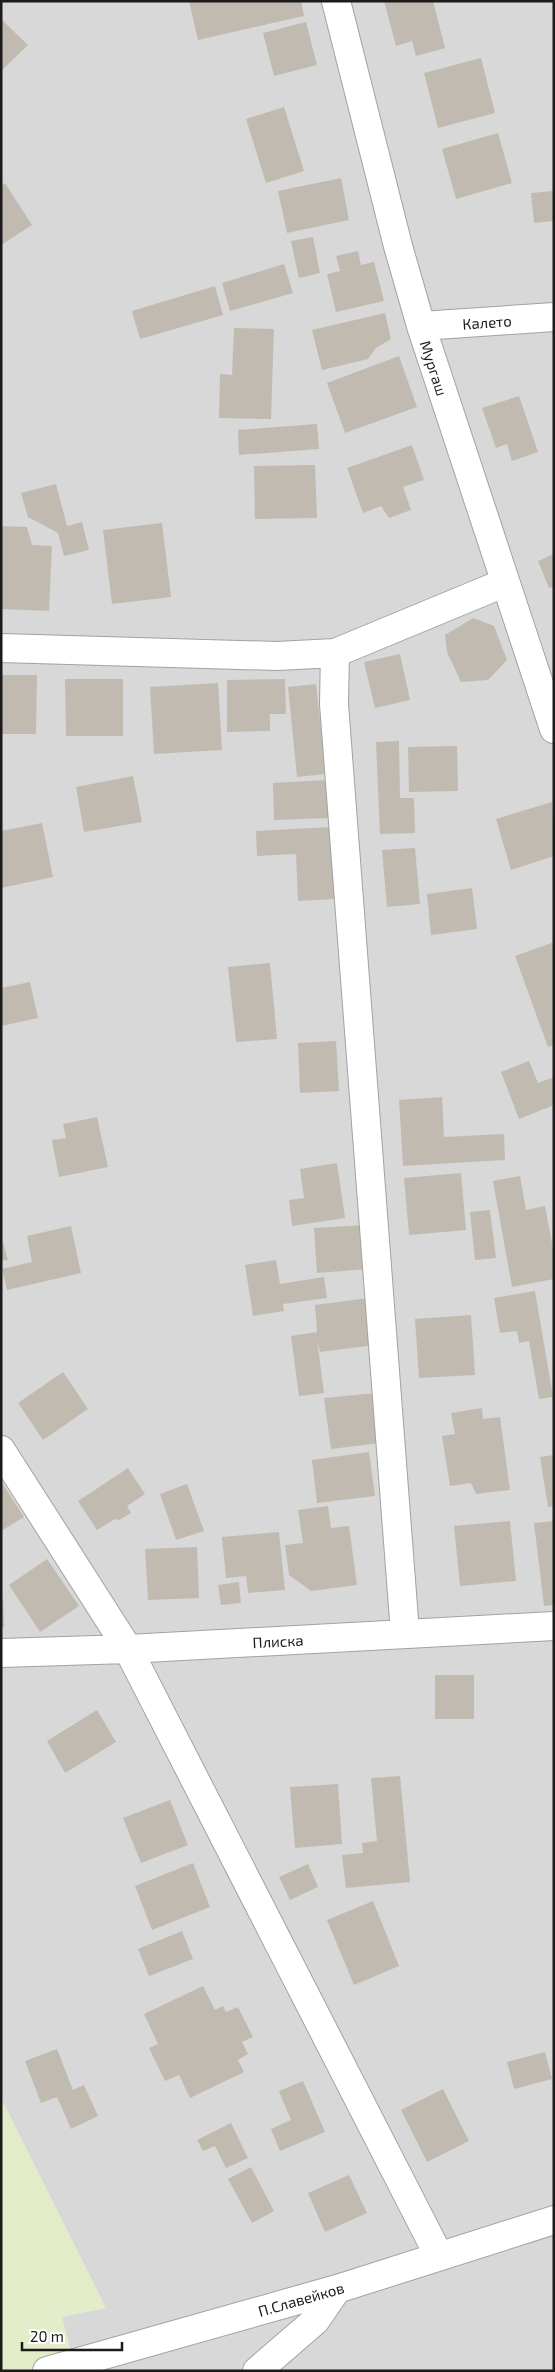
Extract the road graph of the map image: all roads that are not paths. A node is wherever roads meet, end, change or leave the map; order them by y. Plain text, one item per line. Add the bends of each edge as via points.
1 (336, 1) edge
2 (554, 317) edge
3 (421, 326) junction
4 (504, 583) junction
5 (1, 648) edge
6 (335, 653) junction
7 (554, 729) edge
8 (1, 1450) edge
9 (554, 1626) edge
10 (405, 1633) junction
11 (128, 1649) junction
12 (1, 1652) edge
13 (554, 2220) edge
14 (439, 2256) junction
15 (337, 2289) junction
16 (47, 2371) edge
17 (257, 2371) edge

1 - 3 street, Мургаш
2 - 3 street, Калето
3 - 4 street, Мургаш
4 - 6 street
4 - 7 street, Мургаш
5 - 6 street via 277,656
6 - 10 street via 334,704
8 - 11 street
9 - 10 street, Плиска
10 - 11 street, Плиска
11 - 12 street, Плиска
11 - 14 street
13 - 14 street, П.Славейков
14 - 15 street, П.Славейков
15 - 16 street, П.Славейков
15 - 17 street via 315,2321

